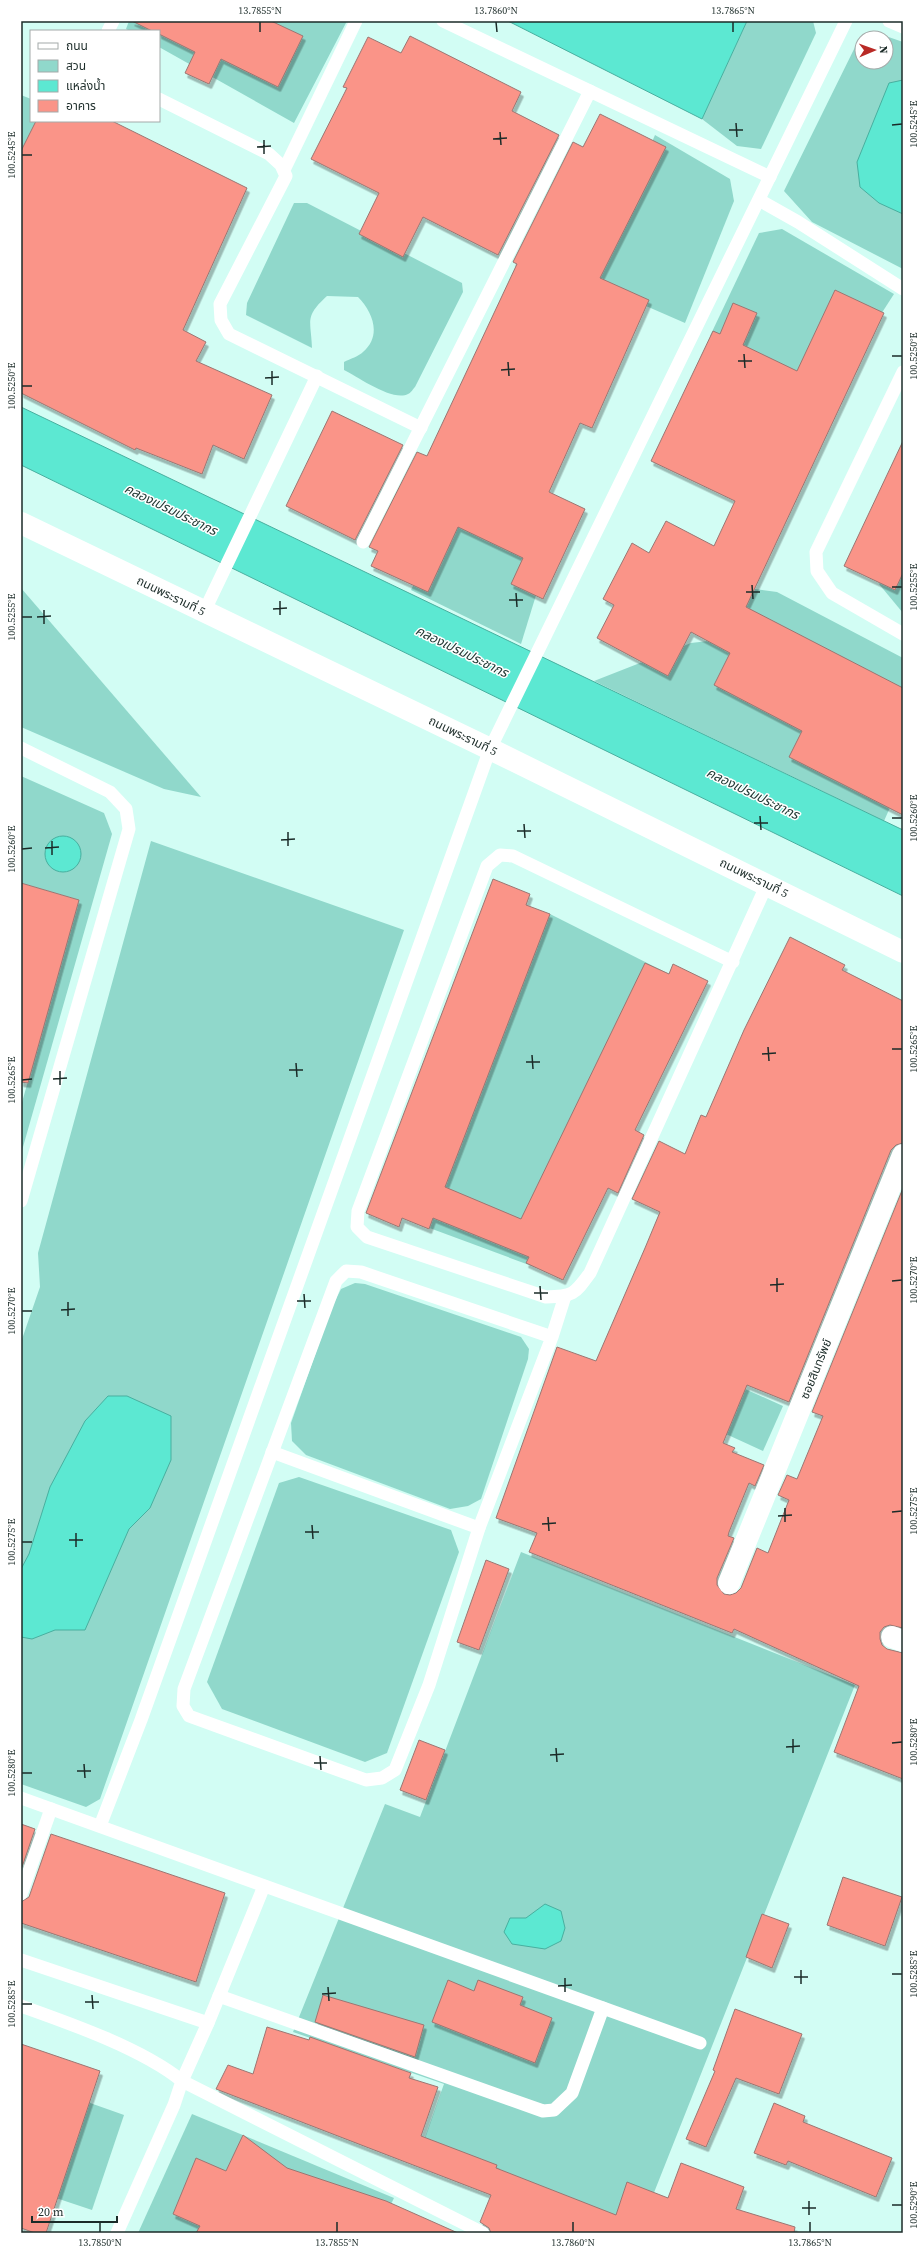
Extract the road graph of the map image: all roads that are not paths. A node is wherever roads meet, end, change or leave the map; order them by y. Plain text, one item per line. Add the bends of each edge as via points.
1 (113, 21) edge
2 (356, 21) edge
3 (443, 21) edge
4 (846, 21) edge
5 (889, 21) edge
6 (903, 27) edge
7 (108, 30) edge
8 (590, 91) junction
9 (160, 100) edge
10 (284, 170) junction
11 (770, 177) junction
12 (759, 200) junction
13 (903, 289) edge
14 (903, 372) edge
15 (316, 376) junction
16 (420, 428) junction
17 (21, 523) edge
18 (362, 542) dead end
19 (204, 612) junction
20 (903, 634) edge
21 (21, 748) edge
22 (490, 749) junction
23 (767, 884) junction
24 (903, 952) edge
25 (733, 962) junction
26 (903, 1155) edge
27 (21, 1201) edge
28 (565, 1296) junction
29 (552, 1337) junction
30 (272, 1452) junction
31 (479, 1528) junction
32 (729, 1583) dead end
33 (21, 1798) edge
34 (51, 1809) junction
35 (100, 1826) junction
36 (264, 1886) junction
37 (21, 1894) edge
38 (21, 1960) edge
39 (219, 1996) junction
40 (21, 2006) edge
41 (603, 2008) junction
42 (208, 2023) junction
43 (700, 2043) dead end
44 (182, 2081) junction
45 (117, 2233) edge
46 (483, 2233) edge

1 - 7 lane
2 - 10 lane
3 - 8 lane
4 - 11 lane
5 - 6 lane
8 - 11 lane
8 - 16 lane
9 - 10 lane via 269,154
10 - 15 lane via 286,176 220,304 221,320 230,334
11 - 12 lane
12 - 13 lane
12 - 22 lane
14 - 20 lane via 816,552 817,571 832,593
15 - 16 lane
15 - 19 lane
16 - 18 lane
17 - 19 main road, ถนนพระรามที่ 5
19 - 22 main road, ถนนพระรามที่ 5
21 - 27 lane via 110,792 126,809 129,829
22 - 23 main road, ถนนพระรามที่ 5
22 - 35 lane via 141,1720
23 - 24 main road, ถนนพระรามที่ 5
23 - 25 lane
25 - 28 lane via 590,1273 577,1292
25 - 28 lane via 513,856 500,855 487,866 358,1211 357,1227 367,1237 404,1250 546,1297
26 - 32 main road, ซอยสินทรัพย์
28 - 29 lane
29 - 30 lane via 361,1272 346,1271 336,1280
29 - 31 lane
30 - 31 lane
30 - 31 lane via 184,1689 183,1706 189,1716 197,1719 366,1780 382,1778 395,1770 429,1686
33 - 34 lane
34 - 35 lane
34 - 37 lane
35 - 36 lane
36 - 39 lane
36 - 41 lane
38 - 42 lane
39 - 41 lane via 543,2110 554,2110 572,2093
39 - 42 lane
40 - 44 lane via 130,2050 173,2073
41 - 43 lane
42 - 44 lane
44 - 45 lane via 174,2105
44 - 46 lane

